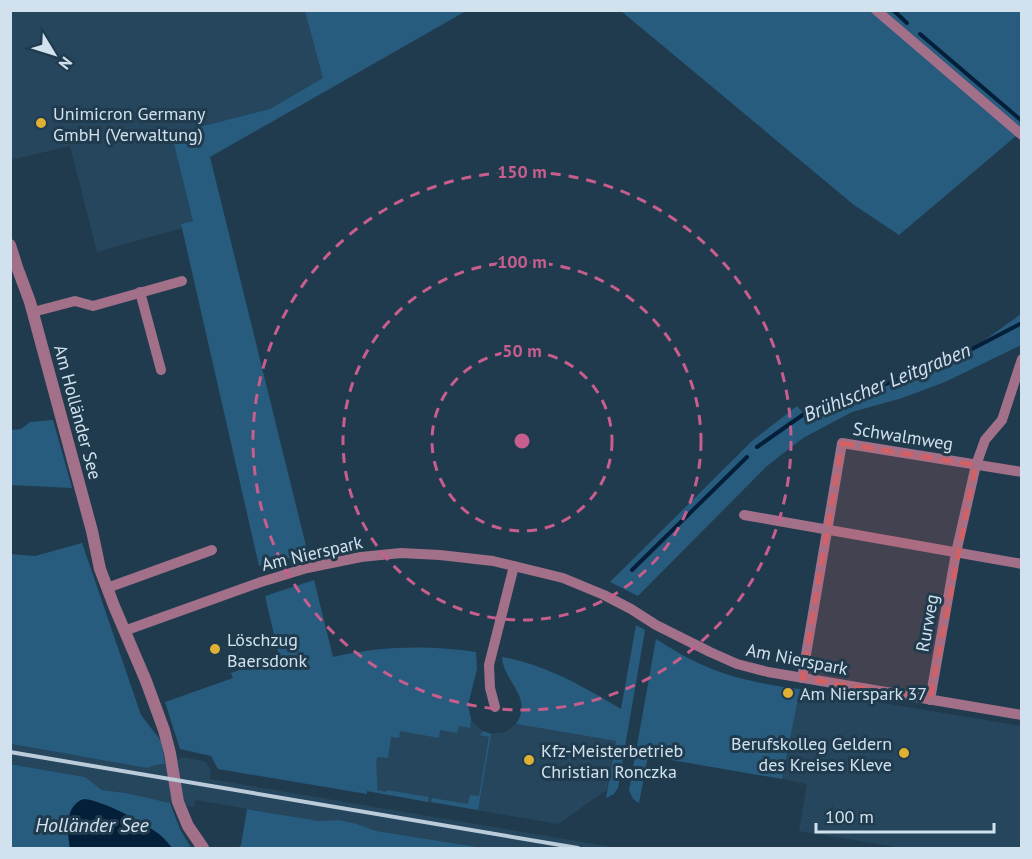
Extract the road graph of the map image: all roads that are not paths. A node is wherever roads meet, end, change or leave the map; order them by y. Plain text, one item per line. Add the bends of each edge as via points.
1 (876, 10) edge
2 (1022, 135) edge
3 (10, 245) edge
4 (182, 281) dead end
5 (140, 292) junction
6 (33, 312) junction
7 (1022, 358) edge
8 (161, 370) dead end
9 (976, 465) junction
10 (1022, 472) edge
11 (744, 515) dead end
12 (828, 531) junction
13 (212, 550) dead end
14 (956, 553) junction
15 (1022, 564) edge
16 (514, 566) junction
17 (107, 588) junction
18 (124, 631) junction
19 (802, 678) junction
20 (930, 699) junction
21 (495, 707) dead end
22 (1022, 715) edge
23 (203, 849) edge

1 - 2 street
3 - 6 street, Am Holländer See
4 - 5 street
5 - 6 street via 93,306 75,301
5 - 8 street
6 - 17 street, Am Holländer See
7 - 9 street, Rurweg via 1002,420 985,440
9 - 10 street
9 - 12 street, Schwalmweg via 842,443
9 - 14 street, Rurweg
11 - 12 street
12 - 14 street
12 - 19 street, Schwalmweg
13 - 17 street
14 - 15 street
14 - 20 street, Rurweg
16 - 18 street, Am Nierspark via 440,555 361,557 285,573
16 - 19 street, Am Nierspark via 563,578 604,595 737,664
16 - 21 street via 489,665
17 - 18 street, Am Holländer See
18 - 23 street, Am Holländer See via 164,730 178,802
19 - 20 street, Am Nierspark
20 - 22 street, Am Nierspark

